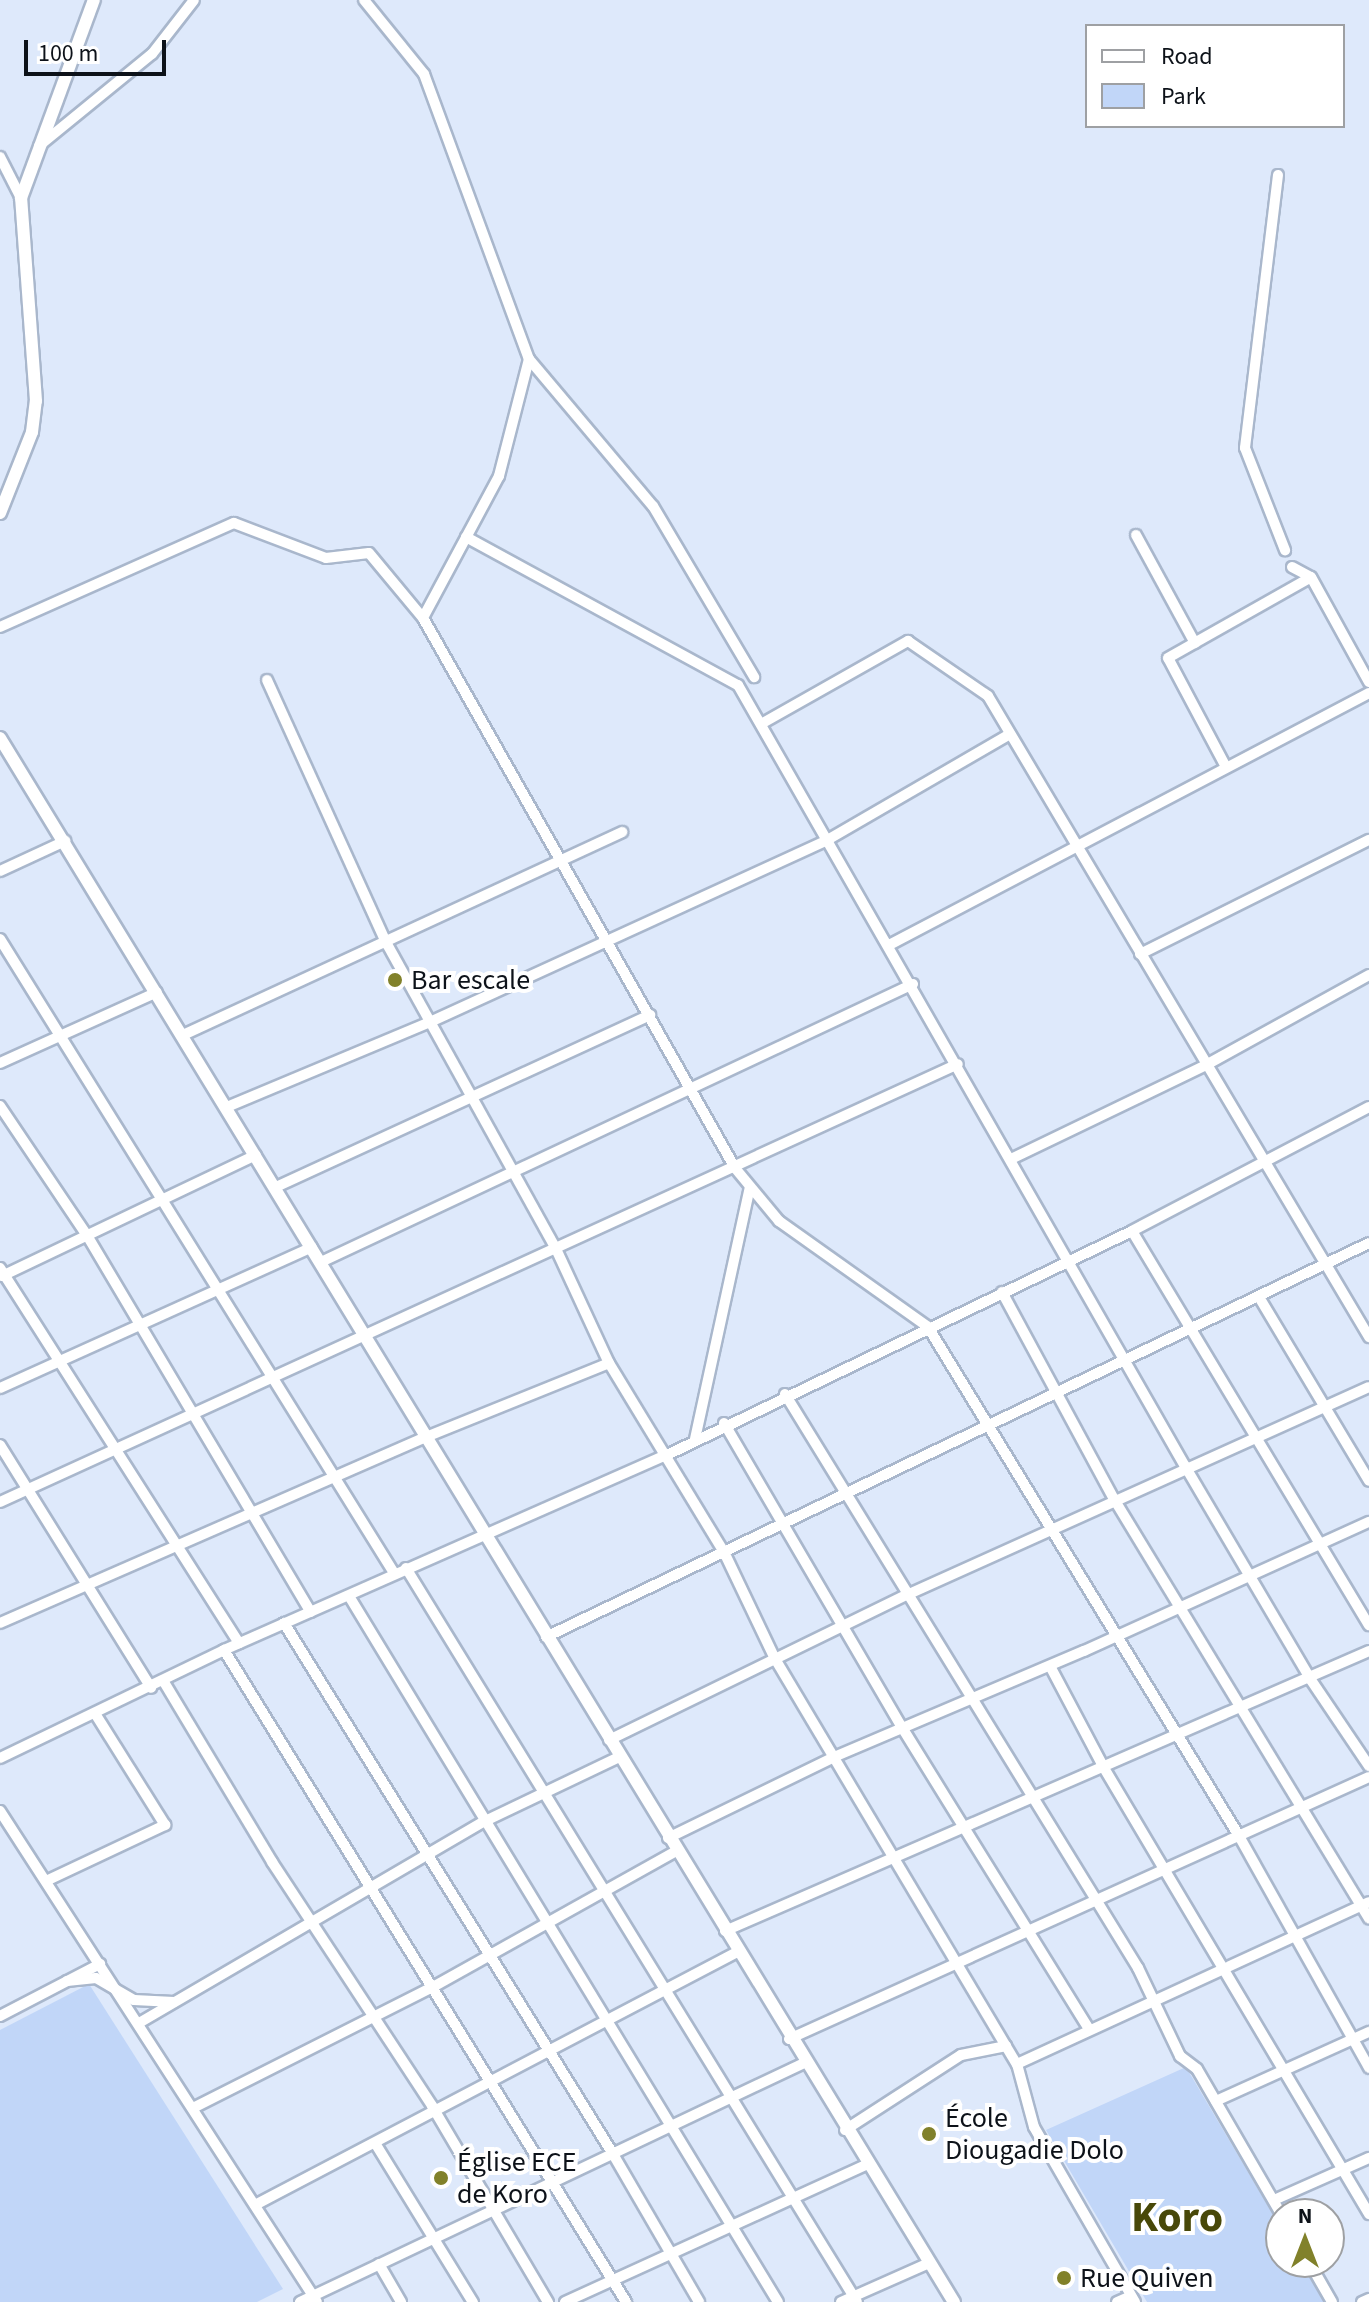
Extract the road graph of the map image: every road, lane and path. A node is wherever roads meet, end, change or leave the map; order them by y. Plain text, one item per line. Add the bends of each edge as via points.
1 (94, 0) edge
2 (194, 0) edge
3 (364, 0) edge
4 (35, 150) junction
5 (0, 157) edge
6 (1278, 175) dead end
7 (21, 198) junction
8 (529, 359) junction
9 (0, 513) edge
10 (1136, 535) dead end
11 (466, 537) junction
12 (1285, 550) dead end
13 (1292, 567) dead end
14 (1311, 577) junction
15 (423, 618) junction
16 (0, 627) edge
17 (1195, 643) junction
18 (754, 677) dead end
19 (267, 680) dead end
20 (1369, 682) edge
21 (1369, 693) edge
22 (761, 724) junction
23 (1010, 734) junction
24 (2, 744) edge
25 (1226, 767) junction
26 (622, 832) dead end
27 (829, 839) junction
28 (1369, 840) edge
29 (65, 841) junction
30 (1076, 845) junction
31 (563, 861) junction
32 (0, 871) edge
33 (0, 939) edge
34 (601, 939) junction
35 (387, 944) junction
36 (891, 944) junction
37 (1140, 954) junction
38 (1369, 975) edge
39 (913, 984) junction
40 (157, 992) junction
41 (650, 1015) junction
42 (430, 1022) junction
43 (183, 1035) junction
44 (58, 1037) junction
45 (0, 1063) edge
46 (958, 1064) junction
47 (1206, 1065) junction
48 (691, 1089) junction
49 (472, 1097) junction
50 (0, 1106) edge
51 (227, 1107) junction
52 (1369, 1107) edge
53 (256, 1155) junction
54 (1011, 1159) junction
55 (1264, 1163) junction
56 (735, 1168) junction
57 (513, 1171) junction
58 (276, 1187) junction
59 (750, 1187) junction
60 (162, 1204) junction
61 (1132, 1231) junction
62 (88, 1237) junction
63 (1369, 1243) edge
64 (312, 1247) junction
65 (556, 1249) junction
66 (1069, 1261) junction
67 (321, 1262) junction
68 (1324, 1265) junction
69 (2, 1273) edge
70 (215, 1289) junction
71 (1002, 1292) junction
72 (1259, 1297) junction
73 (139, 1324) junction
74 (928, 1327) junction
75 (1193, 1330) junction
76 (363, 1333) junction
77 (1369, 1337) edge
78 (58, 1361) junction
79 (609, 1363) junction
80 (1126, 1363) junction
81 (270, 1376) junction
82 (1369, 1387) edge
83 (0, 1388) edge
84 (785, 1394) junction
85 (1059, 1394) junction
86 (1323, 1406) junction
87 (193, 1413) junction
88 (724, 1423) junction
89 (989, 1427) junction
90 (1256, 1434) junction
91 (426, 1437) junction
92 (695, 1439) junction
93 (0, 1445) edge
94 (114, 1450) junction
95 (667, 1455) junction
96 (1185, 1466) junction
97 (333, 1477) junction
98 (1369, 1481) edge
99 (27, 1492) junction
100 (846, 1494) junction
101 (1114, 1499) junction
102 (0, 1502) edge
103 (252, 1513) junction
104 (1369, 1522) edge
105 (782, 1525) junction
106 (1051, 1531) junction
107 (485, 1536) junction
108 (1321, 1543) junction
109 (174, 1547) junction
110 (724, 1552) junction
111 (406, 1568) junction
112 (394, 1573) junction
113 (1249, 1575) junction
114 (87, 1586) junction
115 (909, 1594) junction
116 (349, 1596) junction
117 (1182, 1607) junction
118 (311, 1612) junction
119 (0, 1623) edge
120 (284, 1623) junction
121 (842, 1625) junction
122 (1369, 1625) edge
123 (1117, 1636) junction
124 (546, 1637) junction
125 (239, 1643) junction
126 (224, 1650) junction
127 (1369, 1651) edge
128 (774, 1657) junction
129 (1050, 1666) junction
130 (1311, 1680) junction
131 (164, 1682) junction
132 (151, 1688) junction
133 (973, 1699) junction
134 (1244, 1709) junction
135 (96, 1715) junction
136 (903, 1729) junction
137 (1176, 1738) junction
138 (609, 1740) junction
139 (619, 1757) junction
140 (834, 1757) junction
141 (0, 1758) edge
142 (1369, 1766) edge
143 (1104, 1768) junction
144 (1369, 1777) edge
145 (542, 1794) junction
146 (1030, 1800) junction
147 (1303, 1807) junction
148 (0, 1811) edge
149 (485, 1821) junction
150 (965, 1827) junction
151 (1239, 1836) junction
152 (668, 1838) junction
153 (676, 1851) junction
154 (425, 1855) junction
155 (893, 1858) junction
156 (1164, 1870) junction
157 (46, 1881) junction
158 (371, 1887) junction
159 (606, 1889) junction
160 (1097, 1899) junction
161 (1365, 1904) edge
162 (1369, 1919) edge
163 (547, 1921) junction
164 (313, 1925) junction
165 (1027, 1929) junction
166 (725, 1931) junction
167 (1296, 1936) junction
168 (737, 1952) junction
169 (489, 1954) junction
170 (955, 1961) junction
171 (100, 1964) junction
172 (1222, 1967) junction
173 (67, 1981) junction
174 (433, 1987) junction
175 (666, 1987) junction
176 (117, 1988) junction
177 (188, 1998) junction
178 (1154, 1999) junction
179 (0, 2016) edge
180 (373, 2018) junction
181 (606, 2020) junction
182 (139, 2023) junction
183 (1089, 2029) junction
184 (1369, 2032) edge
185 (789, 2039) junction
186 (1353, 2039) junction
187 (1006, 2046) junction
188 (550, 2051) junction
189 (804, 2063) junction
190 (1017, 2064) junction
191 (1369, 2068) edge
192 (1284, 2071) junction
193 (493, 2084) junction
194 (732, 2097) junction
195 (1216, 2101) junction
196 (193, 2108) junction
197 (434, 2114) junction
198 (670, 2127) junction
199 (845, 2130) junction
200 (375, 2143) junction
201 (613, 2154) junction
202 (1369, 2158) edge
203 (866, 2165) junction
204 (1341, 2171) junction
205 (554, 2181) junction
206 (792, 2195) junction
207 (1273, 2198) edge
208 (1279, 2198) edge
209 (255, 2205) junction
210 (494, 2209) junction
211 (1369, 2214) edge
212 (732, 2226) junction
213 (433, 2238) junction
214 (669, 2255) junction
215 (929, 2263) junction
216 (379, 2264) junction
217 (1318, 2278) edge
218 (612, 2280) junction
219 (315, 2299) edge
220 (855, 2299) edge
221 (1133, 2299) edge
222 (1369, 2299) edge
223 (300, 2302) edge
224 (401, 2302) edge
225 (473, 2302) edge
226 (548, 2302) edge
227 (565, 2302) edge
228 (626, 2302) edge
229 (699, 2302) edge
230 (778, 2302) edge
231 (841, 2302) edge
232 (954, 2302) edge
233 (1117, 2302) edge
234 (1332, 2302) edge
235 (1362, 2302) edge

1 - 4 street
2 - 4 street via 152,54
3 - 8 street via 424,74
4 - 7 street
5 - 7 street
6 - 12 street via 1245,448
7 - 9 street via 36,401 32,432
8 - 11 street via 499,476
8 - 18 street via 653,506
10 - 17 street
11 - 15 street
11 - 22 street via 738,685
13 - 14 street
14 - 17 street
14 - 20 street
15 - 16 street via 369,553 326,558 234,523
15 - 31 street
17 - 25 street via 1168,658
19 - 35 street
21 - 25 street
22 - 23 street via 908,641 988,696
22 - 27 street
23 - 27 street
23 - 30 street
24 - 29 street
25 - 30 street
26 - 31 street
27 - 34 street
27 - 36 street
28 - 37 street
29 - 32 street
29 - 40 street
30 - 36 street
30 - 37 street
31 - 34 street
31 - 35 street
33 - 44 street
34 - 41 street
34 - 42 street
35 - 42 street
35 - 43 street
36 - 39 street
37 - 47 street
38 - 47 street
39 - 46 street
39 - 48 street
40 - 43 street
40 - 44 street
41 - 48 street
41 - 49 street
42 - 49 street
42 - 51 street
43 - 51 street
44 - 45 street
44 - 60 street
46 - 54 street
46 - 56 street
47 - 54 street
47 - 55 street
48 - 56 street
48 - 57 street
49 - 57 street
49 - 58 street
50 - 62 street
51 - 53 street
52 - 55 street
53 - 58 street
53 - 60 street
54 - 66 street
55 - 61 street
55 - 68 street
56 - 59 street
56 - 65 street
57 - 65 street
57 - 67 street
58 - 64 street
59 - 74 street via 779,1221
59 - 92 street
60 - 62 street
60 - 70 street
61 - 66 street
61 - 75 street
62 - 69 street
62 - 73 street
63 - 68 street
64 - 67 street
64 - 70 street
65 - 76 street
65 - 79 street
66 - 71 street
66 - 80 street
67 - 76 street
68 - 72 street
68 - 77 street
69 - 78 street
70 - 73 street
70 - 81 street
71 - 74 street
71 - 85 street
72 - 75 street
72 - 86 street
73 - 78 street
73 - 87 street
74 - 84 street
74 - 89 street
75 - 80 street
75 - 90 street
76 - 81 street
76 - 91 street
78 - 83 street
78 - 94 street
79 - 91 street
79 - 95 street
80 - 85 street
80 - 96 street
81 - 87 street
81 - 97 street
82 - 86 street
84 - 88 street
84 - 100 street
85 - 89 street
85 - 101 street
86 - 90 street
86 - 98 street
87 - 94 street
87 - 103 street
88 - 92 street
88 - 105 street
89 - 100 street
89 - 106 street
90 - 96 street
90 - 108 street
91 - 97 street
91 - 107 street
92 - 95 street
93 - 99 street
94 - 99 street
94 - 109 street
95 - 107 street
95 - 110 street
96 - 101 street
96 - 113 street
97 - 103 street
97 - 112 street
99 - 102 street
99 - 114 street
100 - 105 street
100 - 115 street
101 - 106 street
101 - 117 street
103 - 109 street
103 - 118 street
104 - 108 street
105 - 110 street
105 - 121 street
106 - 115 street
106 - 123 street
107 - 111 street
107 - 124 street
108 - 113 street
108 - 122 street
109 - 114 street
109 - 125 street
110 - 124 street
110 - 128 street
111 - 112 street
111 - 145 street
112 - 116 street
113 - 117 street
113 - 130 street
114 - 119 street
114 - 132 street
115 - 121 street
115 - 133 street
116 - 118 street
116 - 149 street
117 - 123 street
117 - 134 street
118 - 120 street
120 - 125 street
120 - 154 street
121 - 128 street
121 - 136 street
123 - 129 street
123 - 137 street
124 - 138 street
125 - 126 street
126 - 131 street
126 - 158 street
127 - 130 street
128 - 138 street
128 - 140 street
129 - 133 street
129 - 143 street
130 - 134 street
130 - 142 street
131 - 132 street
131 - 164 street
132 - 135 street
133 - 136 street
133 - 146 street
134 - 137 street
134 - 147 street
135 - 141 street
135 - 157 street via 165,1825
136 - 140 street
136 - 150 street
137 - 143 street
137 - 151 street
138 - 139 street
139 - 145 street
139 - 152 street
140 - 152 street
140 - 155 street
143 - 146 street
143 - 156 street
144 - 147 street
145 - 149 street
145 - 159 street
146 - 150 street
146 - 160 street
147 - 151 street
147 - 161 street
148 - 157 street
149 - 154 street
149 - 163 street
150 - 155 street
150 - 165 street
151 - 156 street
151 - 167 street
152 - 153 street
153 - 159 street
153 - 166 street
154 - 158 street
154 - 169 street
155 - 166 street
155 - 170 street
156 - 160 street
156 - 172 street
157 - 171 street
158 - 164 street
158 - 174 street
159 - 163 street
159 - 175 street
160 - 165 street
160 - 178 street
161 - 162 street
161 - 167 street
163 - 169 street
163 - 181 street
164 - 177 street
164 - 180 street
165 - 170 street
165 - 183 street
166 - 168 street
167 - 172 street
167 - 186 street
168 - 175 street
168 - 185 street
169 - 174 street
169 - 188 street
170 - 185 street
170 - 187 street
171 - 173 street
171 - 176 street
172 - 178 street
172 - 192 street
173 - 176 street via 96,1978
173 - 179 street
174 - 180 street
174 - 193 street
175 - 181 street
175 - 194 street
176 - 177 street via 151,2004
176 - 182 street
177 - 182 street
178 - 183 street
178 - 195 street via 1180,2056 1197,2069
180 - 196 street
180 - 197 street
181 - 188 street
181 - 198 street
182 - 196 street
183 - 190 street
184 - 186 street
185 - 189 street
186 - 191 street
186 - 192 street
187 - 190 street
187 - 199 street via 961,2055
188 - 193 street
188 - 201 street
189 - 194 street
189 - 199 street
190 - 221 street via 1034,2127
192 - 195 street
192 - 204 street
193 - 197 street
193 - 205 street
194 - 198 street
194 - 206 street
195 - 207 street
196 - 209 street
197 - 200 street
197 - 210 street
198 - 201 street
198 - 212 street
199 - 203 street
200 - 209 street
200 - 213 street
201 - 205 street
201 - 214 street
202 - 204 street
203 - 206 street
203 - 215 street
204 - 208 street
204 - 211 street
205 - 210 street
205 - 218 street
206 - 212 street
206 - 220 street
209 - 219 street
210 - 213 street
210 - 226 street
212 - 214 street
212 - 230 street
213 - 216 street
213 - 225 street
214 - 218 street
214 - 229 street
215 - 220 street
215 - 232 street
216 - 219 street
216 - 224 street
217 - 234 street
218 - 227 street
218 - 228 street
219 - 223 street
220 - 231 street
221 - 233 street
222 - 235 street

